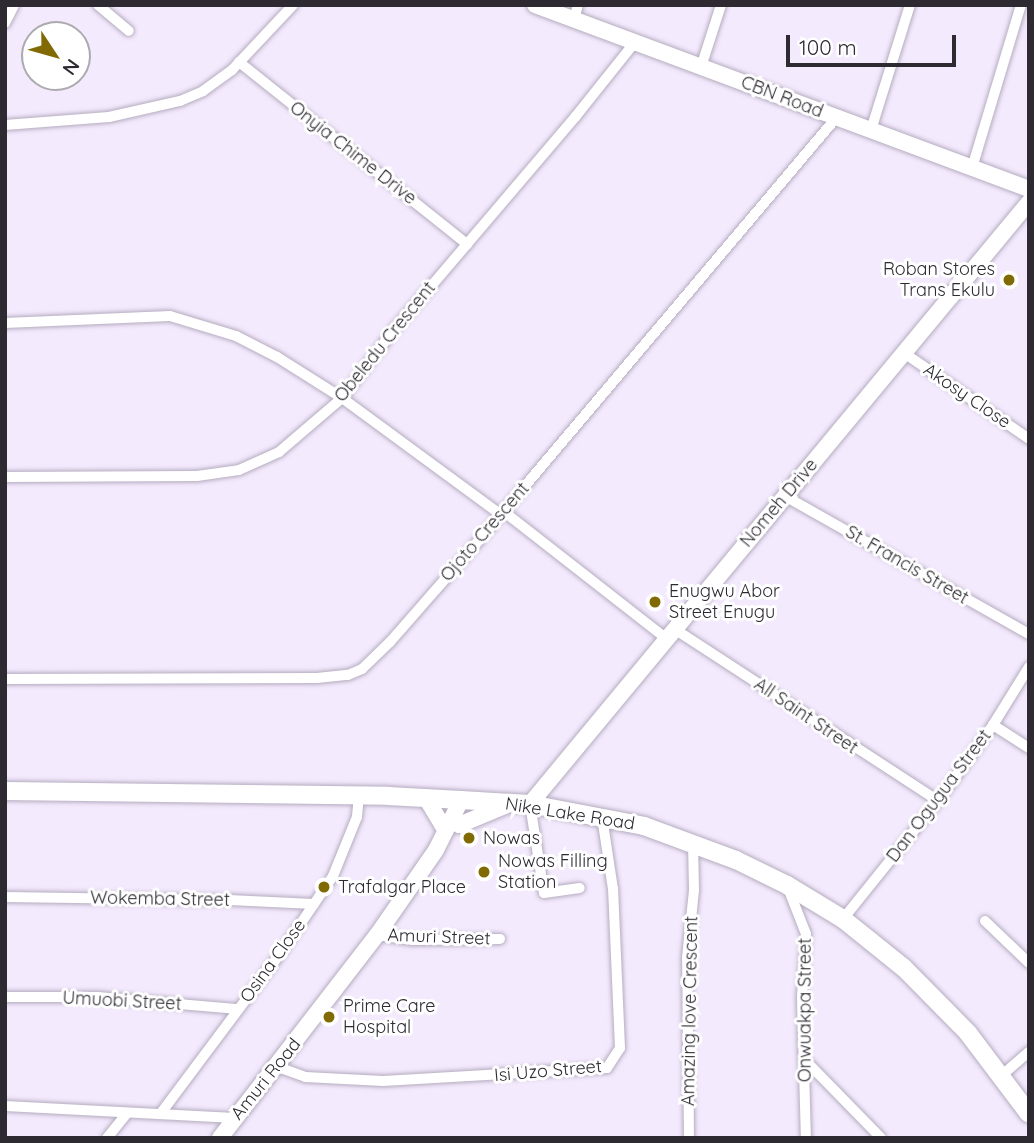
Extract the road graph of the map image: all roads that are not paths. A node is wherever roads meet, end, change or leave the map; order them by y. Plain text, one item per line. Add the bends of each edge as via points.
1 (14, 5) edge
2 (98, 5) edge
3 (293, 5) edge
4 (535, 5) edge
5 (721, 5) edge
6 (910, 5) edge
7 (1021, 5) edge
8 (576, 12) edge
9 (5, 23) edge
10 (129, 31) dead end
11 (635, 42) junction
12 (239, 62) junction
13 (701, 67) junction
14 (836, 118) junction
15 (5, 125) edge
16 (871, 130) junction
17 (972, 168) junction
18 (1029, 189) edge
19 (1029, 202) edge
20 (467, 244) junction
21 (5, 323) edge
22 (904, 353) junction
23 (342, 398) junction
24 (1029, 439) edge
25 (5, 477) edge
26 (785, 496) junction
27 (502, 512) junction
28 (672, 634) junction
29 (1029, 634) edge
30 (1029, 667) edge
31 (5, 679) edge
32 (993, 724) junction
33 (1029, 748) edge
34 (5, 791) edge
35 (359, 796) junction
36 (426, 798) junction
37 (468, 801) junction
38 (938, 801) junction
39 (521, 804) junction
40 (602, 817) junction
41 (452, 828) junction
42 (693, 842) junction
43 (787, 885) junction
44 (580, 888) dead end
45 (5, 897) edge
46 (314, 904) junction
47 (843, 919) junction
48 (985, 922) dead end
49 (377, 935) junction
50 (500, 939) dead end
51 (1029, 963) edge
52 (5, 997) edge
53 (238, 1009) junction
54 (1029, 1052) edge
55 (804, 1059) junction
56 (278, 1067) junction
57 (1001, 1076) junction
58 (5, 1106) edge
59 (127, 1113) junction
60 (161, 1113) junction
61 (1029, 1114) edge
62 (235, 1118) junction
63 (107, 1138) edge
64 (220, 1138) edge
65 (689, 1138) edge
66 (806, 1138) edge
67 (881, 1138) edge

1 - 9 street
2 - 10 street
3 - 12 street
4 - 8 main road, CBN Road
5 - 13 street
6 - 16 street
7 - 17 street
8 - 11 main road, CBN Road
11 - 13 main road, CBN Road
11 - 20 street, Obeledu Crescent
12 - 15 street via 216,83 171,105 109,117
12 - 20 street, Onyia Chime Drive
13 - 14 main road, CBN Road
14 - 16 main road, CBN Road
14 - 27 street, Ojoto Crescent
16 - 17 main road, CBN Road
17 - 18 main road, CBN Road
19 - 22 main road, Nomeh Drive
20 - 23 street, Obeledu Crescent
21 - 23 street, All Saint Street via 174,317 246,341
22 - 24 street, Akosy Close
22 - 26 main road, Nomeh Drive
23 - 25 street, Obeledu Crescent via 279,452 230,472
23 - 27 street, All Saint Street
26 - 28 main road, Nomeh Drive
26 - 29 street, St. Francis Street
27 - 28 street, All Saint Street
27 - 31 street, Ojoto Crescent via 390,642 369,663 348,675 259,680
28 - 38 street, All Saint Street
28 - 39 main road, Nomeh Drive
30 - 32 street, Dan Ogugua Street
32 - 33 street
32 - 38 street, Dan Ogugua Street
34 - 35 main road, Nike Lake Road
35 - 36 main road, Nike Lake Road
35 - 46 street, Osina Close via 357,817 333,876
36 - 37 main road, Nike Lake Road
36 - 41 main road
37 - 39 main road, Nike Lake Road
37 - 41 main road, Amuri Road
38 - 47 street, Dan Ogugua Street
39 - 40 main road, Nike Lake Road
39 - 41 main road
39 - 44 street via 544,893
40 - 42 main road, Nike Lake Road
40 - 56 street, Isi Uzo Street via 612,889 620,1048 607,1068 383,1080 305,1077
41 - 49 main road, Amuri Road
42 - 43 main road, Nike Lake Road
42 - 65 street, Amazing love Crescent via 687,958
43 - 47 main road, Nike Lake Road
43 - 55 street, Onwuakpa Street via 806,934
45 - 46 street, Wokemba Street
46 - 53 street, Osina Close
47 - 57 main road, Nike Lake Road via 925,988
48 - 51 street
49 - 50 street, Amuri Street via 412,940
49 - 56 main road, Amuri Road
52 - 53 street, Umuobi Street via 97,997
53 - 60 street, Osina Close
54 - 57 street
55 - 66 street, Onwuakpa Street
55 - 67 street
56 - 62 main road, Amuri Road
57 - 61 main road, Nike Lake Road
58 - 59 street
59 - 60 street
59 - 63 street
60 - 62 street
62 - 64 main road, Amuri Road

